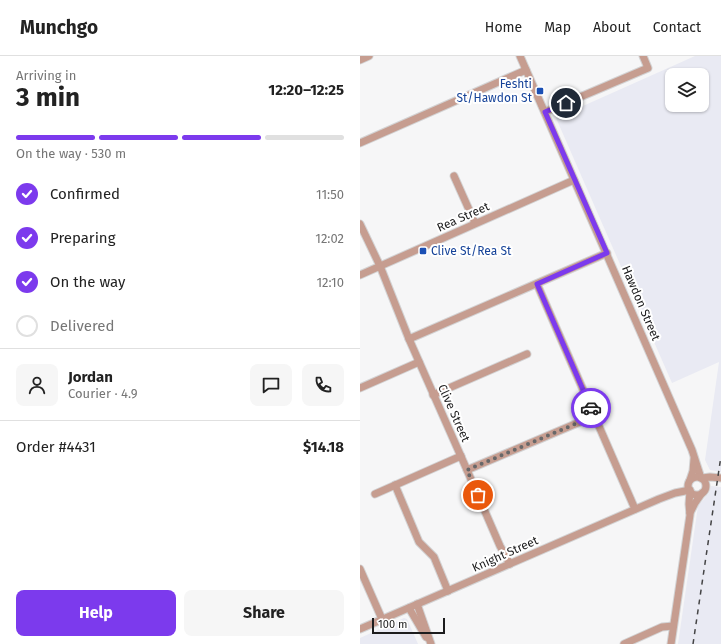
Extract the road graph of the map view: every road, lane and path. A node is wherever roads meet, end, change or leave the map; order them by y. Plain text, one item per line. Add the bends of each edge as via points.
1 (369, 56) edge
2 (520, 56) edge
3 (643, 56) edge
4 (360, 60) edge
5 (526, 70) junction
6 (545, 112) junction
7 (360, 143) edge
8 (454, 176) dead end
9 (574, 180) junction
10 (476, 223) junction
11 (360, 224) edge
12 (607, 253) junction
13 (378, 267) junction
14 (360, 275) edge
15 (537, 284) junction
16 (409, 339) junction
17 (527, 354) dead end
18 (419, 362) junction
19 (360, 388) edge
20 (433, 395) junction
21 (594, 416) junction
22 (692, 450) junction
23 (461, 456) junction
24 (467, 470) junction
25 (702, 478) junction
26 (721, 479) edge
27 (690, 481) junction
28 (395, 485) junction
29 (705, 489) junction
30 (690, 491) junction
31 (375, 494) dead end
32 (659, 498) junction
33 (635, 509) junction
34 (690, 515) junction
35 (509, 564) junction
36 (360, 569) edge
37 (448, 591) junction
38 (417, 604) junction
39 (409, 608) junction
40 (382, 619) junction
41 (673, 626) junction
42 (360, 629) edge
43 (430, 644) edge
44 (624, 644) edge
45 (671, 644) edge

1 - 4 street
2 - 5 street, Hawdon Street
3 - 6 street via 648,68
5 - 6 street, Hawdon Street
5 - 7 street
6 - 9 street, Hawdon Street
8 - 10 street
9 - 10 street, Rea Street
9 - 12 street, Hawdon Street
10 - 13 street, Rea Street
11 - 13 street, Clive Street
12 - 15 street
12 - 22 street, Hawdon Street
13 - 14 street, Rea Street
13 - 16 street, Clive Street
15 - 16 street
15 - 21 street
16 - 18 street, Clive Street
17 - 20 street
18 - 19 street
18 - 20 street, Clive Street
20 - 23 street, Clive Street
21 - 24 street
21 - 33 street
22 - 25 street, Hawdon Street
22 - 27 street, Hawdon Street via 694,464
23 - 24 street, Clive Street
23 - 28 street
24 - 35 street, Clive Street
25 - 26 street
25 - 27 street via 696,477
25 - 29 street
26 - 29 street via 712,482
27 - 30 street
27 - 32 street, Knight Street
28 - 31 street
28 - 37 street via 419,542 434,557
29 - 30 street via 697,495
29 - 34 street via 694,503
30 - 32 street, Knight Street
30 - 34 street
32 - 33 street, Knight Street
33 - 35 street, Knight Street
34 - 41 street
35 - 37 street, Knight Street
36 - 40 street
37 - 38 street, Knight Street
38 - 39 street, Knight Street
38 - 43 street
39 - 40 street, Knight Street
39 - 43 street
40 - 42 street, Knight Street
41 - 44 street
41 - 45 street

